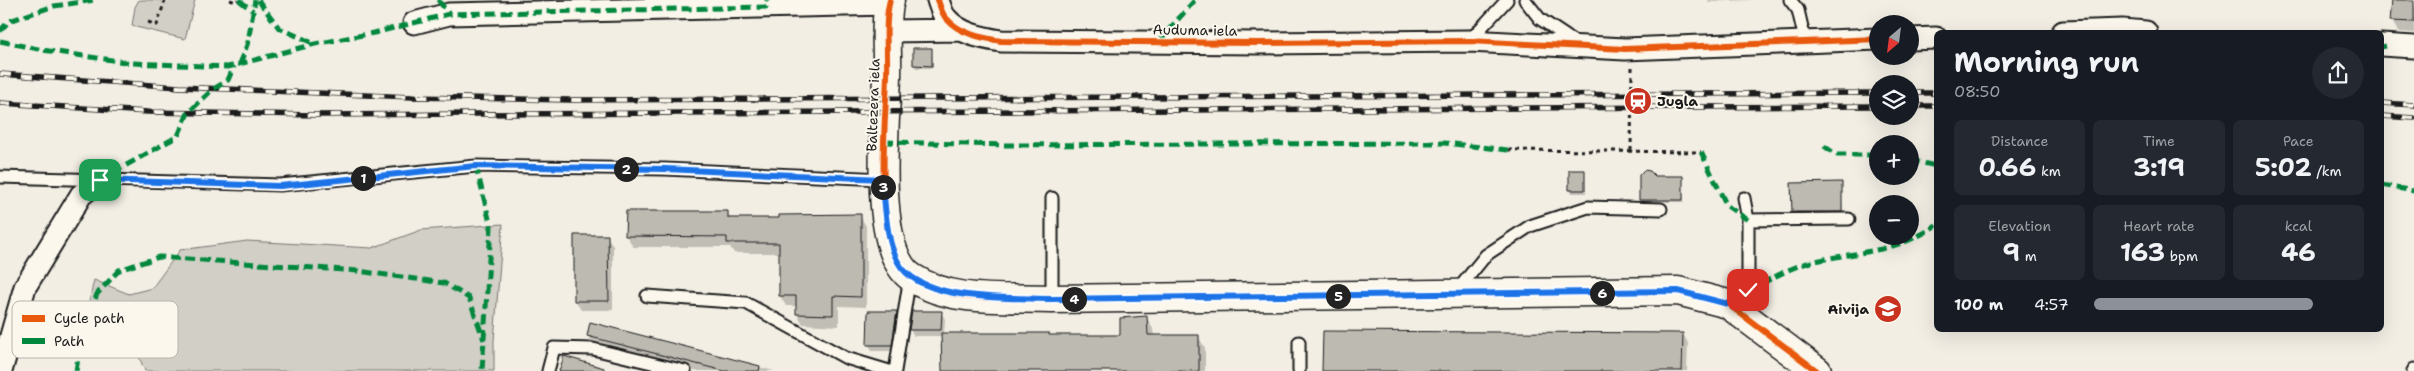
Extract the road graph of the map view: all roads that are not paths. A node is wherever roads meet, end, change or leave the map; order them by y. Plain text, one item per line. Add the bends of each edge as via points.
1 (938, 0) edge
2 (1507, 0) edge
3 (1525, 0) edge
4 (1790, 0) edge
5 (889, 2) edge
6 (766, 3) edge
7 (602, 5) edge
8 (443, 7) edge
9 (414, 23) dead end
10 (961, 30) junction
11 (888, 31) junction
12 (1934, 38) edge
13 (1869, 39) edge
14 (1919, 39) edge
15 (1805, 40) junction
16 (1469, 41) junction
17 (2384, 45) edge
18 (1581, 47) junction
19 (2414, 47) edge
20 (0, 176) edge
21 (882, 179) junction
22 (100, 180) junction
23 (1052, 198) dead end
24 (1744, 198) dead end
25 (1661, 209) dead end
26 (1849, 219) dead end
27 (1748, 220) junction
28 (910, 276) junction
29 (1454, 295) junction
30 (647, 296) dead end
31 (1052, 299) junction
32 (21, 301) edge
33 (1728, 304) junction
34 (12, 333) edge
35 (1299, 342) dead end
36 (2, 368) edge
37 (548, 371) edge
38 (686, 371) edge
39 (889, 371) edge
40 (895, 371) edge
41 (1299, 371) edge
42 (1817, 371) edge

1 - 10 street, Auduma iela via 946,18
2 - 16 lane
3 - 18 lane via 1540,18
4 - 15 lane via 1798,10
5 - 6 street
5 - 11 street, Baltezera iela
6 - 7 street
7 - 8 street
8 - 9 street
10 - 11 street
10 - 16 street, Auduma iela via 979,38 1001,41
11 - 21 street, Baltezera iela
12 - 14 street
13 - 15 street
15 - 18 street, Auduma iela via 1625,49
16 - 18 street, Auduma iela
17 - 19 street
20 - 22 lane
21 - 22 lane via 665,169 476,166 280,186
21 - 28 street, Baltezera iela via 890,240 898,262
22 - 32 street via 81,195 25,287
23 - 31 lane
24 - 27 lane
25 - 29 lane via 1588,207 1530,226 1486,255
26 - 27 lane
27 - 33 lane via 1748,290
28 - 31 street via 934,288 959,295
28 - 40 lane
29 - 31 street
29 - 33 street via 1678,291
30 - 39 lane via 746,303 846,358
33 - 42 street
34 - 36 street
35 - 41 lane
37 - 38 lane via 554,348 593,349

